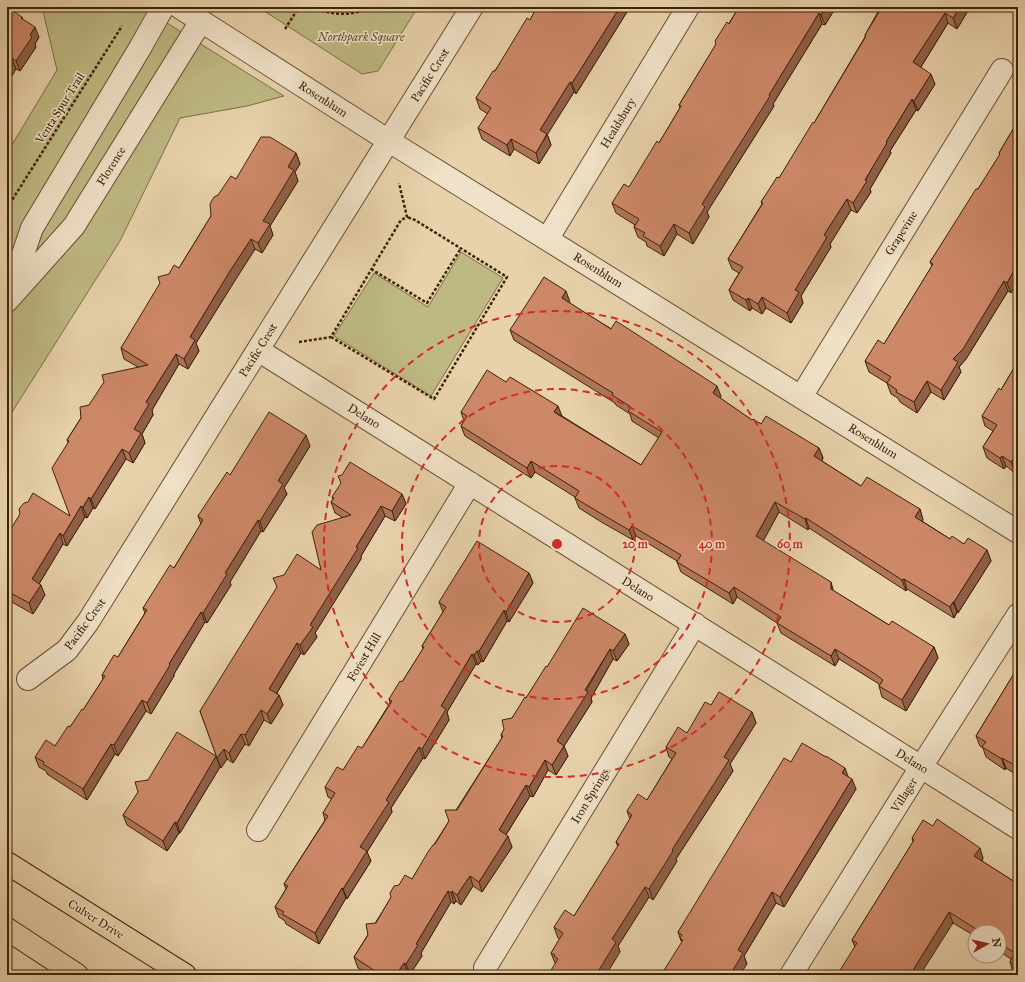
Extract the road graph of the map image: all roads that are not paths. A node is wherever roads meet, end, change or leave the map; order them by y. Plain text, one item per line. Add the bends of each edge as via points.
1 (163, 7) edge
2 (179, 7) edge
3 (472, 7) edge
4 (688, 7) edge
5 (201, 21) junction
6 (1002, 70) dead end
7 (389, 141) junction
8 (548, 238) junction
9 (7, 301) edge
10 (258, 350) junction
11 (801, 397) junction
12 (470, 483) junction
13 (1018, 532) edge
14 (1018, 615) edge
15 (695, 624) junction
16 (28, 679) dead end
17 (921, 767) junction
18 (1018, 828) edge
19 (258, 830) dead end
20 (7, 863) edge
21 (7, 929) edge
22 (485, 968) dead end
23 (78, 975) edge
24 (185, 975) edge
25 (791, 975) edge

1 - 9 street, Florence via 32,228
2 - 5 street, Rosenblum
3 - 7 street, Pacific Crest
4 - 8 street, Healdsbury
5 - 7 street, Rosenblum
5 - 9 street, Florence via 74,226
6 - 11 street, Grapevine
7 - 8 street, Rosenblum
7 - 10 street, Pacific Crest
8 - 11 street, Rosenblum
10 - 12 street, Delano
10 - 16 street, Pacific Crest via 88,622 67,650
11 - 13 street, Rosenblum
12 - 15 street, Delano
12 - 19 street, Forest Hill
14 - 17 street, Villager
15 - 17 street, Delano
15 - 22 street, Iron Springs
17 - 18 street, Delano
17 - 25 street, Villager
20 - 24 main road, Culver Drive
21 - 23 main road

